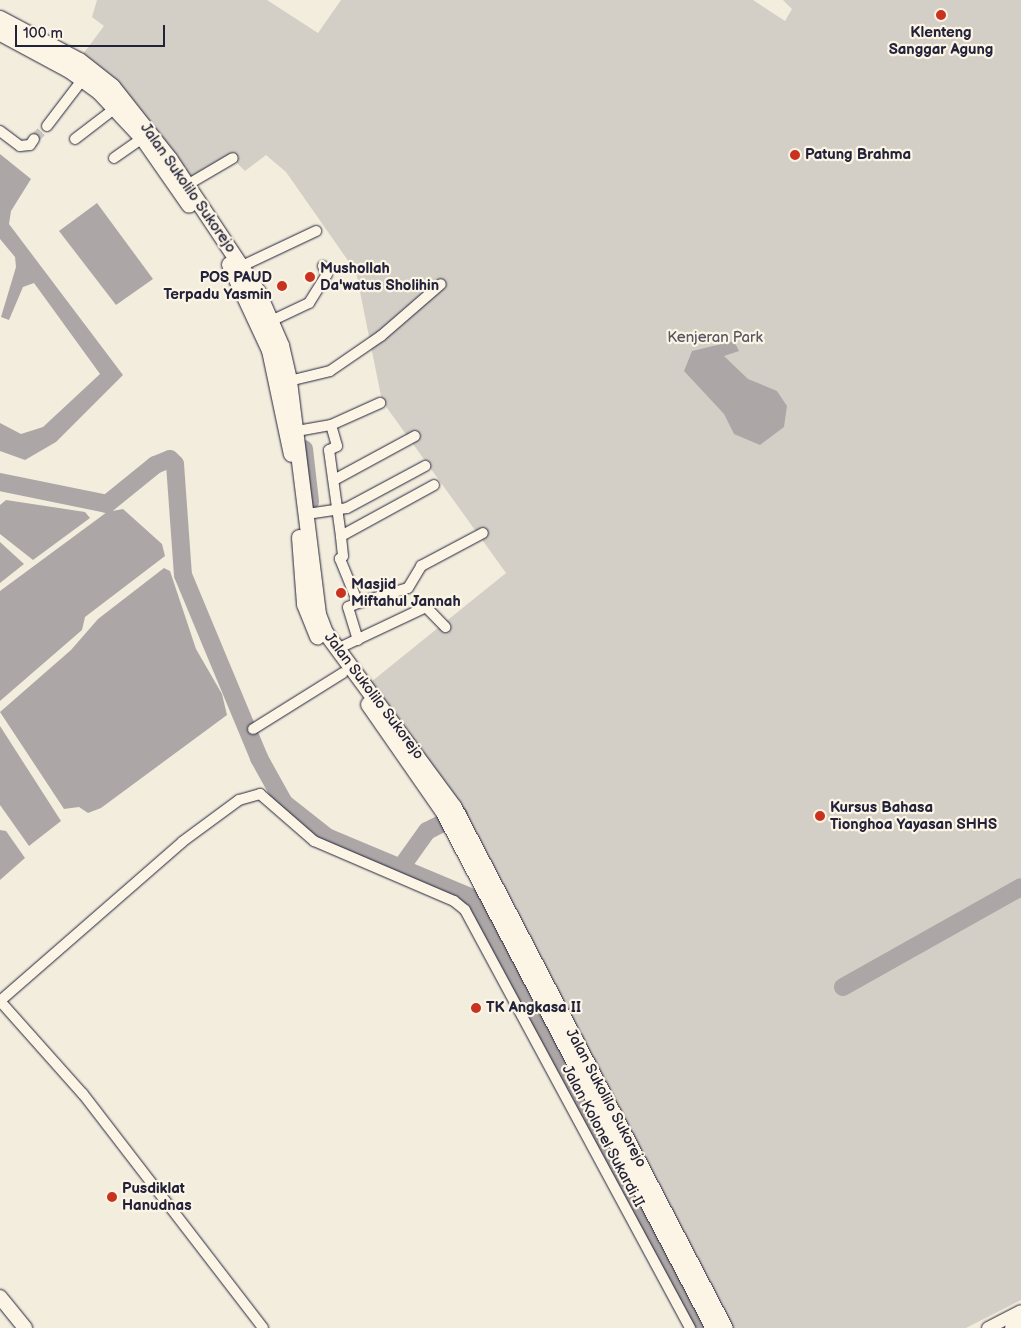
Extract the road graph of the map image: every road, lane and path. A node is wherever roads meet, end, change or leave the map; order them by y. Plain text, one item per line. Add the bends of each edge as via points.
1 (0, 18) edge
2 (0, 33) edge
3 (87, 75) junction
4 (120, 104) junction
5 (47, 126) tunnel mouth
6 (0, 131) edge
7 (147, 136) junction
8 (34, 139) tunnel mouth
9 (75, 139) dead end
10 (114, 158) dead end
11 (233, 158) dead end
12 (188, 185) junction
13 (316, 231) dead end
14 (243, 265) junction
15 (324, 266) dead end
16 (441, 284) dead end
17 (272, 321) junction
18 (288, 375) junction
19 (380, 403) dead end
20 (331, 425) junction
21 (299, 430) junction
22 (415, 436) dead end
23 (425, 466) dead end
24 (334, 480) junction
25 (434, 485) dead end
26 (338, 511) junction
27 (312, 514) junction
28 (483, 533) dead end
29 (341, 536) junction
30 (358, 603) junction
31 (445, 627) dead end
32 (322, 635) junction
33 (358, 640) junction
34 (340, 648) junction
35 (343, 673) junction
36 (253, 729) dead end
37 (448, 810) junction
38 (468, 848) junction
39 (0, 1001) edge
40 (8, 1010) junction
41 (0, 1018) edge
42 (656, 1192) junction
43 (643, 1199) junction
44 (1, 1299) edge
45 (1021, 1311) edge
46 (1021, 1323) edge
47 (25, 1328) edge
48 (263, 1328) edge
49 (690, 1328) edge
50 (713, 1328) edge
51 (725, 1328) edge
52 (988, 1328) edge
53 (1011, 1328) edge

1 - 3 main road, Jalan Sukolilo Sukorejo
2 - 3 main road, Jalan Sukolilo Sukorejo
3 - 4 main road, Jalan Sukolilo Sukorejo
3 - 5 street
4 - 7 main road, Jalan Sukolilo Sukorejo
4 - 9 street
6 - 8 street via 20,146 30,145
7 - 10 street
7 - 12 main road, Jalan Sukolilo Sukorejo
11 - 12 street
12 - 14 main road, Jalan Sukolilo Sukorejo via 212,230
13 - 14 street
14 - 17 main road, Jalan Sukolilo Sukorejo
15 - 17 street via 327,274 309,303
16 - 18 street via 330,371
17 - 18 main road, Jalan Sukolilo Sukorejo
18 - 21 main road, Jalan Sukolilo Sukorejo
19 - 20 street
20 - 21 street
20 - 24 street via 337,446 329,450
21 - 27 main road, Jalan Sukolilo Sukorejo
21 - 32 main road, Jalan Sukolilo Sukorejo via 304,604
22 - 24 street
23 - 26 street
24 - 26 street
25 - 29 street
26 - 27 street
26 - 29 street
27 - 32 main road, Jalan Sukolilo Sukorejo
28 - 30 street via 421,566 408,588
29 - 30 street via 344,556 340,559
30 - 33 street via 348,607
31 - 33 street via 426,607
32 - 34 main road, Jalan Sukolilo Sukorejo
32 - 35 main road, Jalan Sukolilo Sukorejo
33 - 34 street
34 - 37 main road, Jalan Sukolilo Sukorejo
35 - 36 street
35 - 37 main road, Jalan Sukolilo Sukorejo
37 - 38 main road, Jalan Sukolilo Sukorejo
38 - 42 main road, Jalan Sukolilo Sukorejo
38 - 43 main road, Jalan Sukolilo Sukorejo
39 - 40 street
39 - 49 street, Jalan Kolonel Sukardi II via 182,842 239,800 256,794 314,841 454,901 465,910
40 - 41 street
40 - 48 street via 83,1094
42 - 43 main road
42 - 51 main road, Jalan Sukolilo Sukorejo
43 - 50 main road, Jalan Sukolilo Sukorejo
44 - 47 main road
45 - 52 street
46 - 53 street

